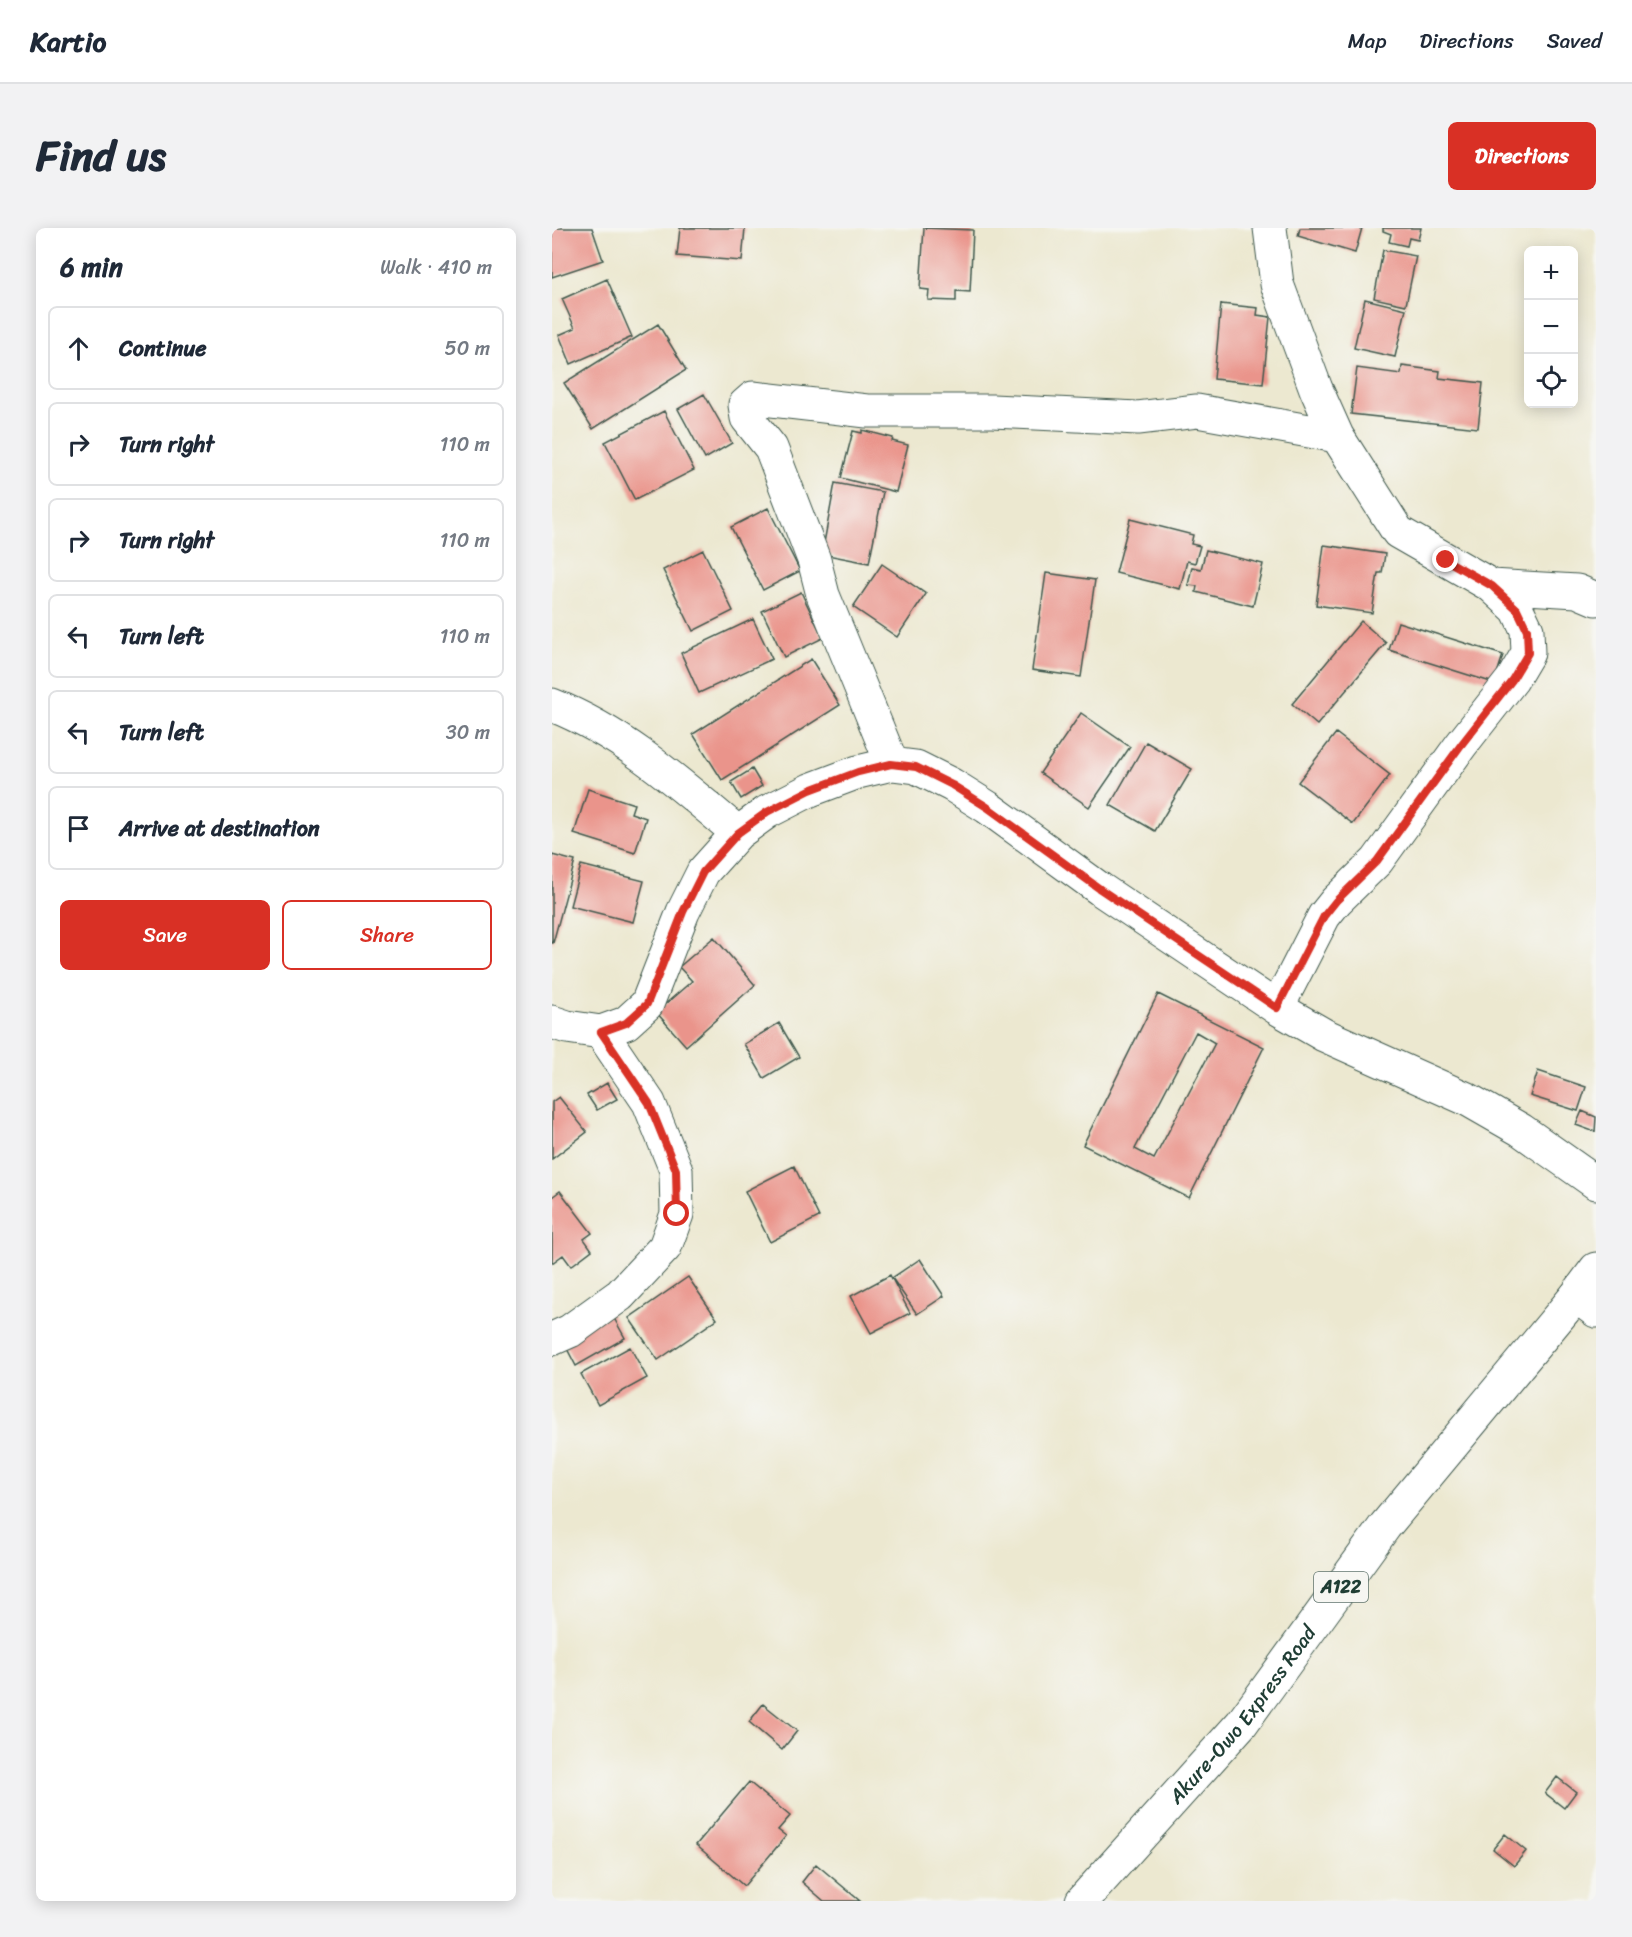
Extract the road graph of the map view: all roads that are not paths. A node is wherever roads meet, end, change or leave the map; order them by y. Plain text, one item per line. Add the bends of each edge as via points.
1 (1270, 228) edge
2 (1337, 436) junction
3 (1492, 586) junction
4 (1596, 599) edge
5 (552, 705) edge
6 (891, 764) junction
7 (738, 833) junction
8 (1277, 1008) junction
9 (552, 1022) edge
10 (601, 1032) junction
11 (1596, 1183) edge
12 (1596, 1269) edge
13 (1586, 1303) edge
14 (552, 1339) edge
15 (1082, 1901) edge

1 - 2 main road via 1277,284
2 - 3 main road via 1398,532
2 - 6 main road via 1197,411 1138,418 992,411 867,411 753,398 745,405 747,418 771,448
3 - 4 main road via 1577,591
3 - 8 main road via 1517,609 1527,630 1528,653 1377,861 1324,916
5 - 7 main road via 579,716 635,750
6 - 7 main road via 810,790 767,812
6 - 8 main road via 916,767 987,807 1100,889
7 - 10 main road via 703,872 647,1004 626,1023
8 - 11 main road via 1324,1035 1467,1099 1521,1130
9 - 10 main road
10 - 14 main road via 649,1103 676,1170 677,1214 665,1247 620,1295 570,1331
12 - 13 main road, Akure-Owo Express Road / A122
13 - 15 main road, Akure-Owo Express Road / A122 via 1385,1526 1242,1723

